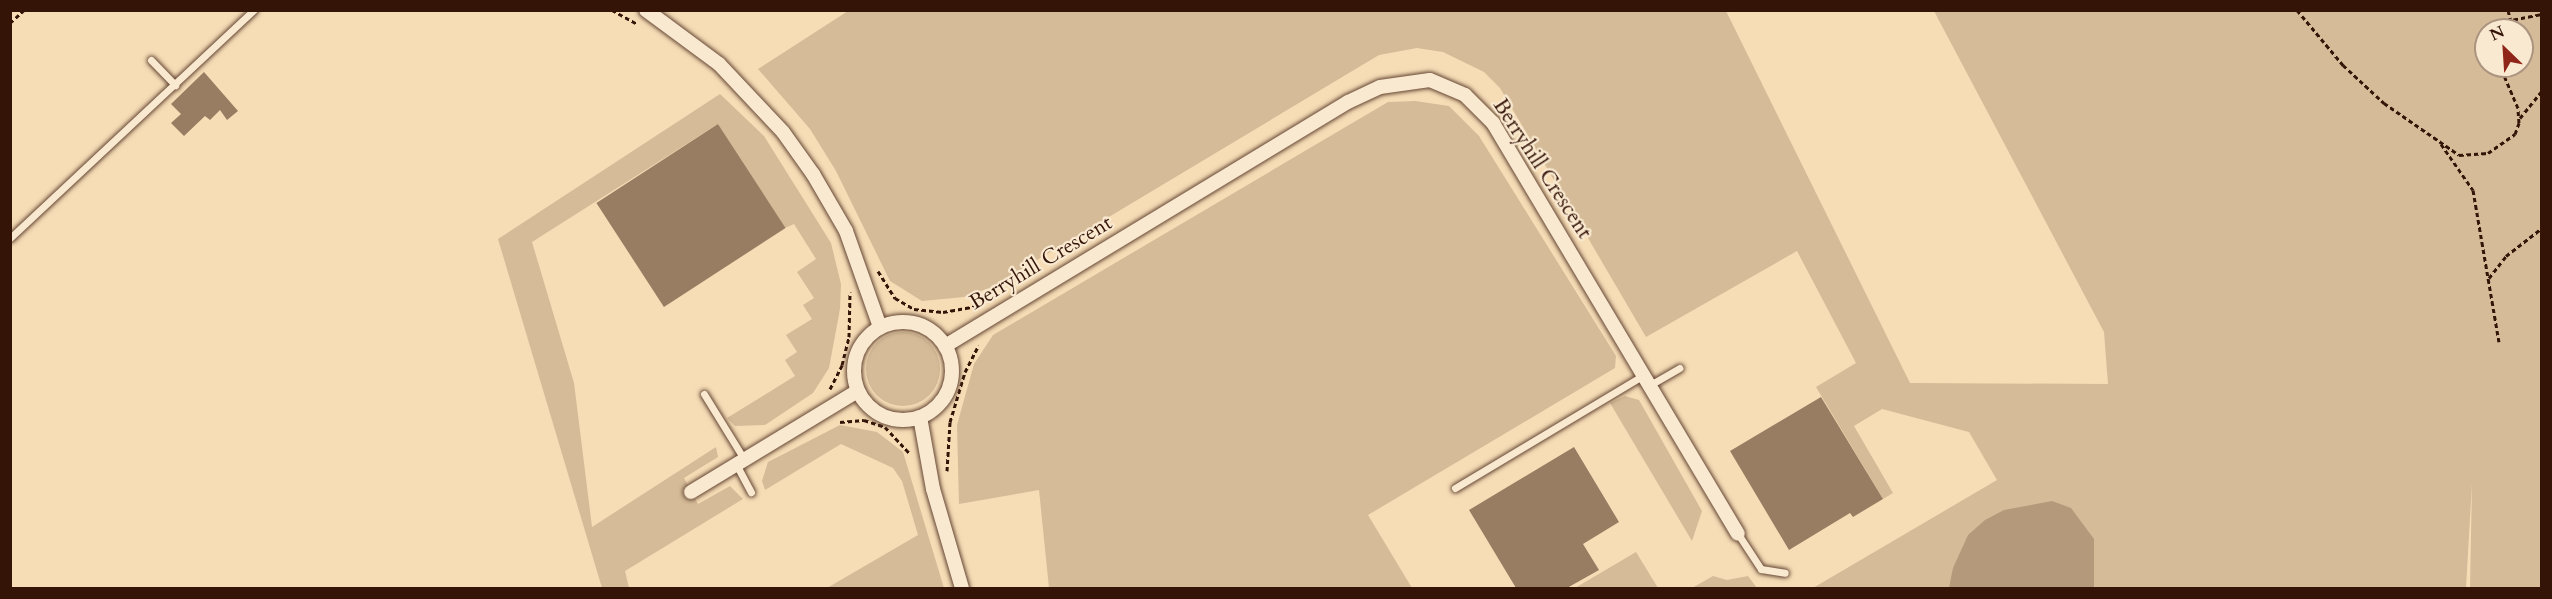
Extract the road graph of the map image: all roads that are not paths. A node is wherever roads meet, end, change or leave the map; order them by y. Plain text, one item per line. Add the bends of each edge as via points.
1 (254, 10) edge
2 (646, 10) edge
3 (151, 60) dead end
4 (175, 85) junction
5 (10, 238) edge
6 (880, 327) junction
7 (945, 346) junction
8 (1680, 368) dead end
9 (1647, 380) junction
10 (858, 391) junction
11 (704, 394) dead end
12 (920, 417) junction
13 (740, 461) junction
14 (1455, 488) dead end
15 (691, 492) dead end
16 (752, 492) dead end
17 (1738, 534) joint
18 (1785, 573) dead end
19 (962, 588) edge

1 - 4 lane
2 - 6 street via 719,64 783,132 846,231
3 - 4 lane
4 - 5 lane
6 - 7 street via 909,322 936,334
6 - 10 street via 859,348 854,369
7 - 9 street, Berryhill Crescent via 1348,102 1380,87 1430,80 1465,94 1493,123
7 - 12 street via 951,379 935,408
8 - 9 lane
9 - 14 lane
9 - 17 street, Berryhill Crescent
10 - 12 street via 878,413 891,418
10 - 13 street
11 - 13 lane
12 - 19 street via 933,489
13 - 15 street
13 - 16 lane
17 - 18 lane via 1761,569

